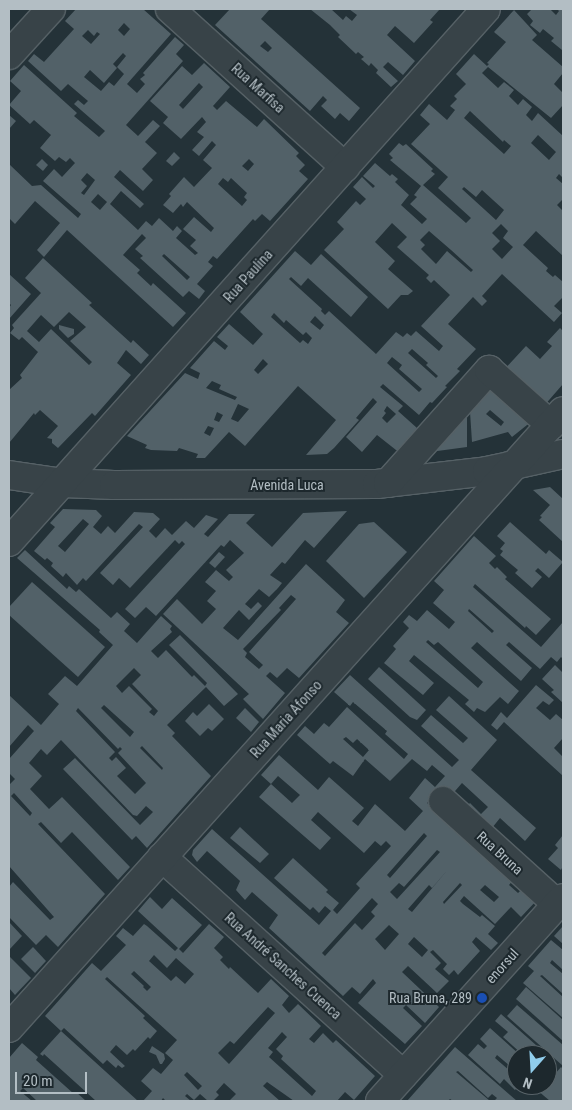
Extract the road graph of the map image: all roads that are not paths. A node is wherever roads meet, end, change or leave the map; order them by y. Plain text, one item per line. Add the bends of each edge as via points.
1 (51, 9) edge
2 (170, 9) edge
3 (486, 9) edge
4 (9, 55) edge
5 (345, 167) junction
6 (557, 418) edge
7 (563, 454) edge
8 (514, 465) junction
9 (9, 475) edge
10 (63, 483) junction
11 (388, 483) junction
12 (9, 542) edge
13 (443, 801) dead end
14 (162, 857) junction
15 (560, 901) edge
16 (9, 1028) edge
17 (403, 1075) junction
18 (380, 1101) edge

1 - 4 street
2 - 5 street, Rua Marfisa
3 - 5 street, Rua Paulina
5 - 10 street, Rua Paulina
6 - 8 street, Rua Maria Afonso
6 - 11 street via 489,370
7 - 8 street, Avenida Luca
8 - 11 street, Avenida Luca via 441,478
8 - 14 street, Rua Maria Afonso
9 - 10 street, Avenida Luca
10 - 11 street, Avenida Luca
10 - 12 street, Rua Paulina
13 - 15 street, Rua Bruna
14 - 16 street, Rua Maria Afonso
14 - 17 street, Rua André Sanches Cuenca
15 - 17 street, enorsul
17 - 18 street, enorsul

